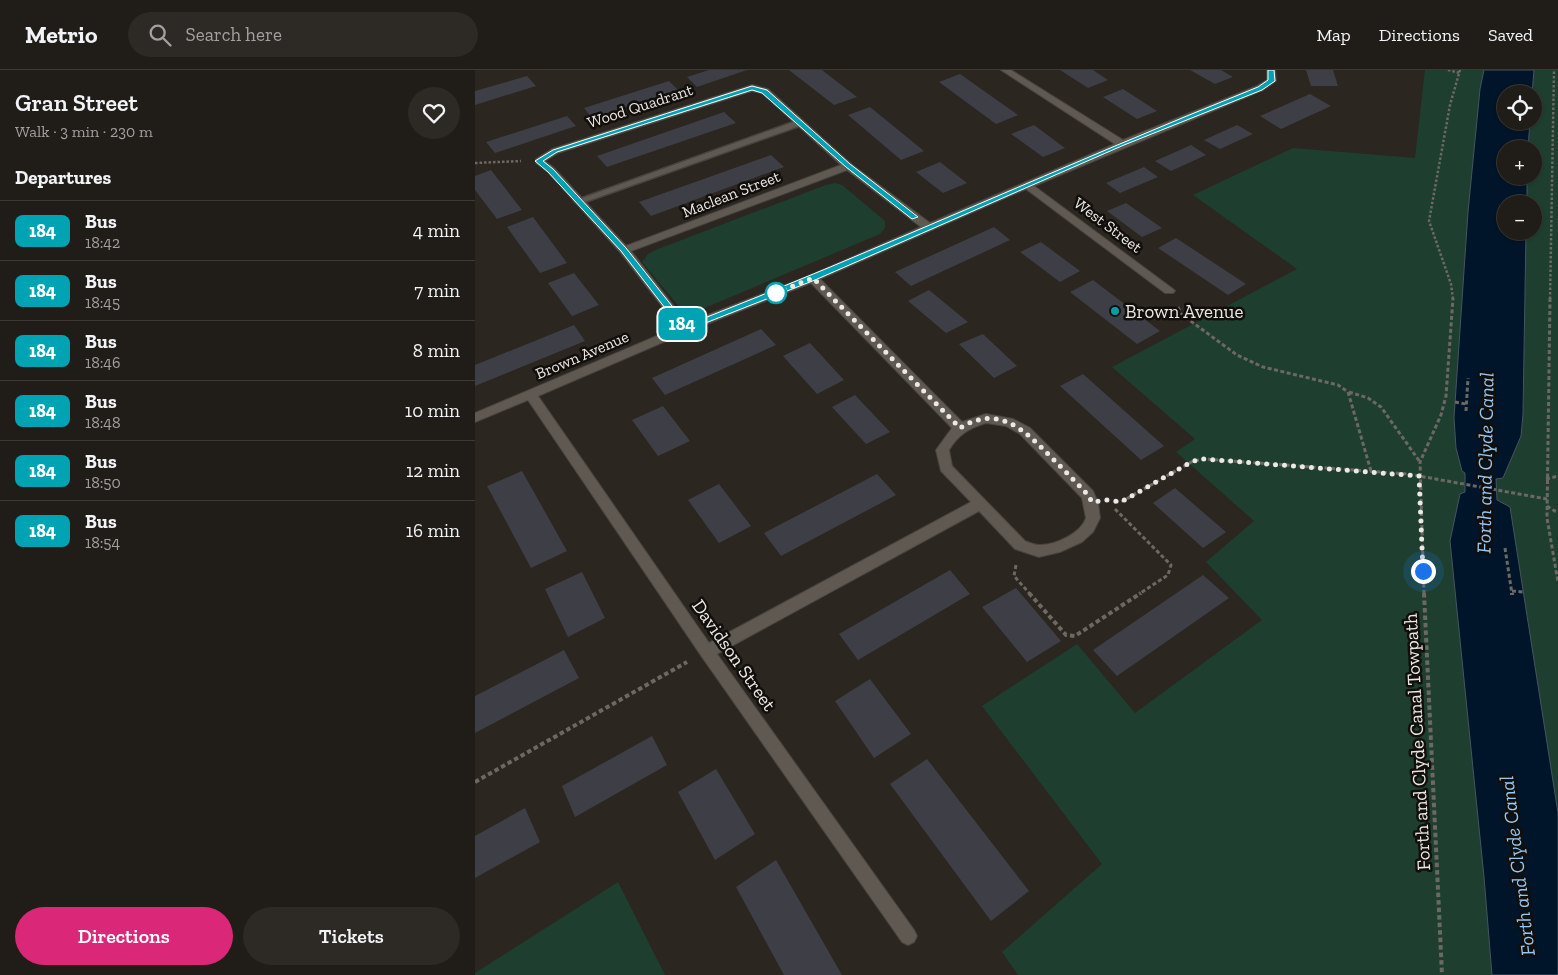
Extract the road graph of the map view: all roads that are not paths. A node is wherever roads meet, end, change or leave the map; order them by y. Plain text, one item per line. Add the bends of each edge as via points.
1 (1005, 70) edge
2 (1271, 70) edge
3 (799, 123) junction
4 (1122, 144) junction
5 (848, 166) junction
6 (1027, 185) junction
7 (579, 201) junction
8 (928, 227) junction
9 (624, 250) junction
10 (813, 278) junction
11 (1169, 291) road end
12 (685, 328) junction
13 (531, 394) junction
14 (475, 418) edge
15 (960, 428) junction
16 (979, 504) junction
17 (707, 652) junction
18 (909, 936) dead end

1 - 4 street
2 - 4 street, Brown Avenue via 1272,81 1260,88
3 - 5 street, Wood Quadrant
3 - 7 lane
3 - 7 street, Wood Quadrant via 765,91 752,88 555,151 539,161
4 - 6 street, Brown Avenue
5 - 8 street, Wood Quadrant
5 - 9 street, Maclean Street
6 - 8 street, Brown Avenue
6 - 11 street, West Street
7 - 9 street
8 - 10 street, Brown Avenue
9 - 12 street
10 - 12 street, Brown Avenue
10 - 15 street
12 - 13 street, Brown Avenue
13 - 14 street, Brown Avenue
13 - 17 street, Davidson Street
15 - 16 street via 942,450 946,468
15 - 16 street via 987,418 1009,422 1025,431 1088,495 1094,508 1092,523 1085,534 1053,550 1037,551 1020,545
16 - 17 street
17 - 18 street, Davidson Street

